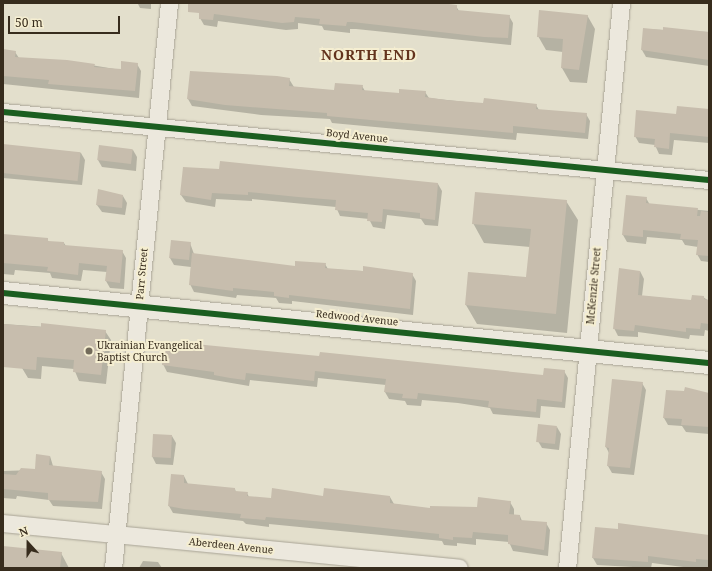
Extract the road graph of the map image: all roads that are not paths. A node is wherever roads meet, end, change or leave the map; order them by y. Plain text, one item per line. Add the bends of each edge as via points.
1 (169, 3) edge
2 (621, 3) edge
3 (3, 112) edge
4 (156, 126) junction
5 (605, 170) junction
6 (709, 180) edge
7 (3, 293) edge
8 (139, 306) junction
9 (588, 352) junction
10 (709, 363) edge
11 (3, 523) edge
12 (116, 534) junction
13 (113, 568) edge
14 (459, 568) edge
15 (567, 568) edge

1 - 4 street, Parr Street
2 - 5 street, McKenzie Street
3 - 4 street, Boyd Avenue
4 - 5 street, Boyd Avenue
4 - 8 street, Parr Street
5 - 6 street, Boyd Avenue
5 - 9 street, McKenzie Street
7 - 8 street, Redwood Avenue
8 - 9 street, Redwood Avenue
8 - 12 street, Parr Street
9 - 10 street, Redwood Avenue
9 - 15 street, McKenzie Street
11 - 12 street, Aberdeen Avenue
12 - 13 street, Parr Street
12 - 14 street, Aberdeen Avenue

